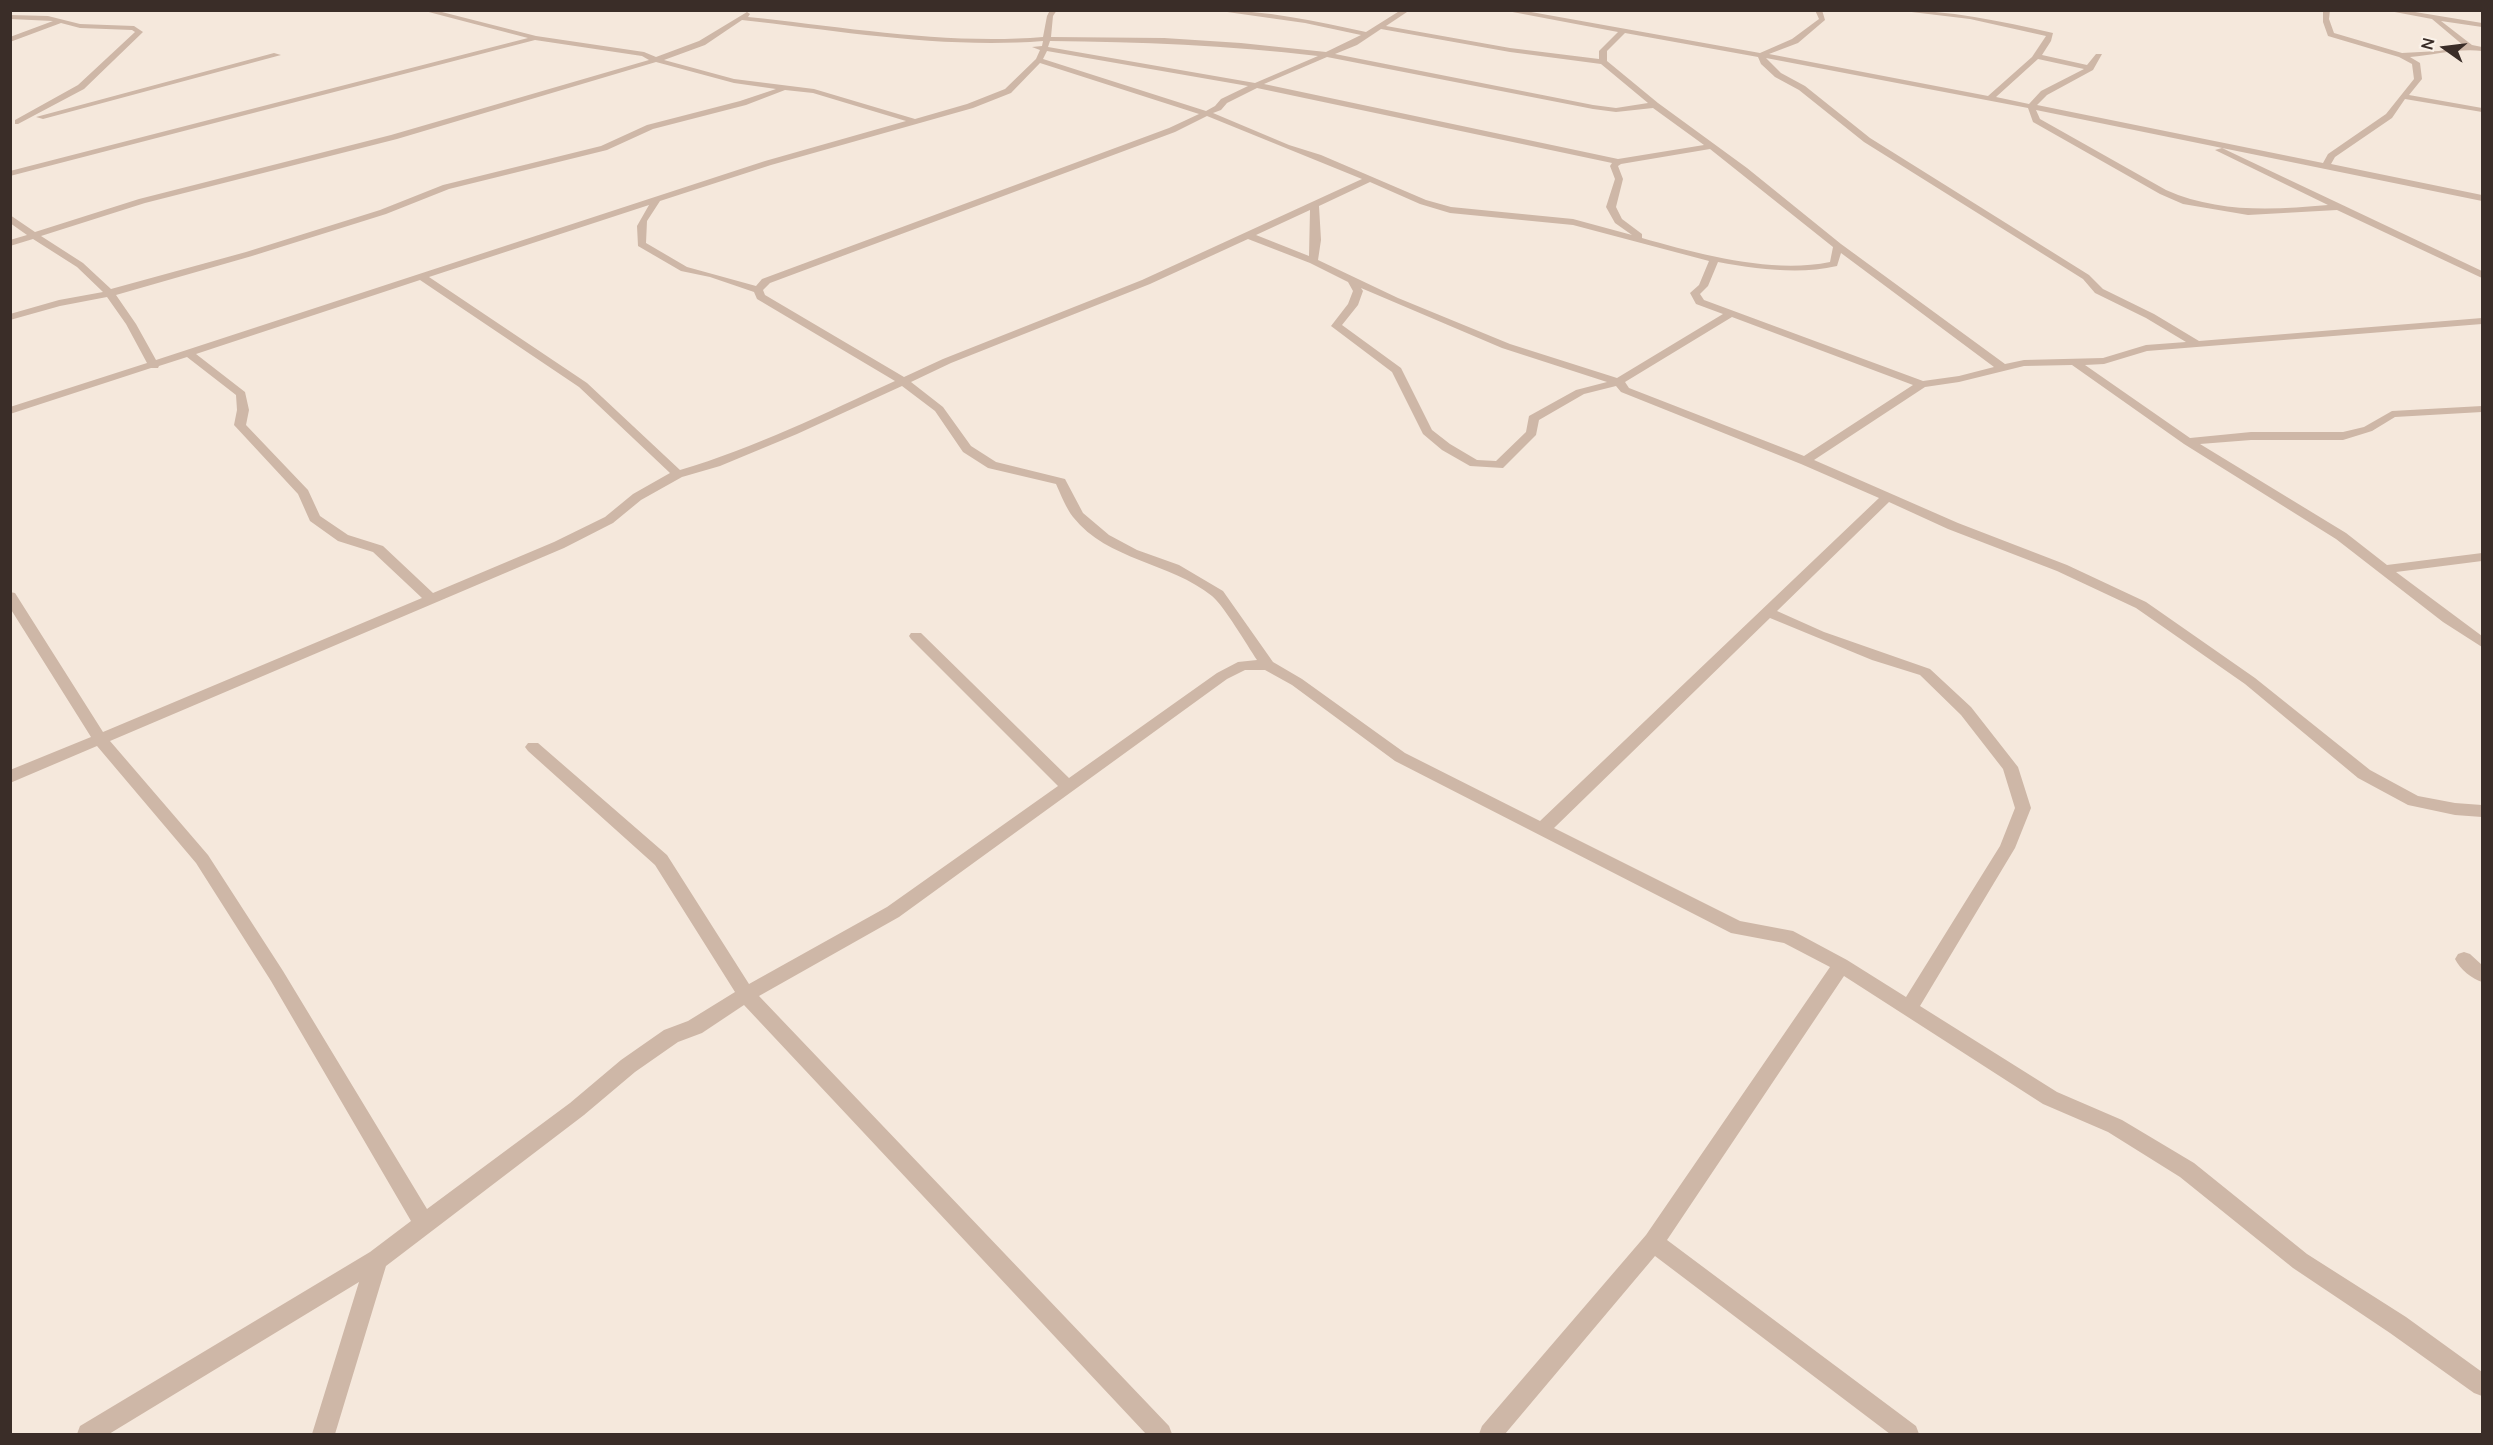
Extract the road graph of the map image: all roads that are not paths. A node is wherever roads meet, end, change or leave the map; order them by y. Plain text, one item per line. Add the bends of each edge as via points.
1 (424, 10) edge
2 (751, 10) edge
3 (1054, 10) edge
4 (1216, 10) edge
5 (1407, 10) edge
6 (1505, 10) edge
7 (1818, 10) edge
8 (1898, 10) edge
9 (2327, 10) edge
10 (2387, 10) edge
11 (1552, 14) edge
12 (10, 17) edge
13 (741, 18) junction
14 (2434, 18) junction
15 (64, 21) junction
16 (2482, 25) edge
17 (1380, 27) junction
18 (1624, 30) junction
19 (1369, 35) junction
20 (536, 38) junction
21 (10, 40) edge
22 (1044, 44) junction
23 (2470, 46) junction
24 (2482, 49) edge
25 (277, 55) dead end
26 (1329, 55) junction
27 (1761, 55) junction
28 (2402, 55) junction
29 (2037, 56) junction
30 (2099, 56) dead end
31 (656, 60) junction
32 (1039, 60) junction
33 (1603, 62) junction
34 (2090, 68) junction
35 (1256, 85) junction
36 (787, 87) junction
37 (2403, 96) junction
38 (1990, 98) junction
39 (1655, 105) junction
40 (2031, 107) junction
41 (2482, 110) edge
42 (1204, 114) junction
43 (913, 122) junction
44 (14, 123) edge
45 (2202, 142) junction
46 (1711, 146) junction
47 (1618, 162) junction
48 (2326, 166) junction
49 (10, 174) edge
50 (1370, 179) junction
51 (2482, 198) edge
52 (658, 200) junction
53 (1314, 205) junction
54 (2337, 207) junction
55 (10, 218) edge
56 (1247, 235) junction
57 (33, 237) junction
58 (10, 243) edge
59 (1653, 244) junction
60 (1838, 246) junction
61 (1715, 259) junction
62 (1313, 261) junction
63 (2482, 275) edge
64 (422, 277) junction
65 (1352, 280) junction
66 (758, 290) junction
67 (110, 293) junction
68 (1730, 314) junction
69 (10, 317) edge
70 (2482, 321) edge
71 (2197, 344) junction
72 (190, 354) junction
73 (2073, 361) junction
74 (154, 366) junction
75 (2001, 367) junction
76 (903, 381) junction
77 (1619, 382) junction
78 (1922, 384) junction
79 (2482, 410) edge
80 (10, 411) edge
81 (2188, 442) junction
82 (1805, 461) junction
83 (678, 474) junction
84 (1888, 496) junction
85 (2482, 557) edge
86 (2384, 570) junction
87 (10, 596) edge
88 (431, 599) junction
89 (1768, 612) junction
90 (916, 636) dead end
91 (2482, 642) edge
92 (1268, 664) junction
93 (100, 740) junction
94 (533, 747) dead end
95 (10, 777) edge
96 (1069, 787) junction
97 (2482, 811) edge
98 (1541, 830) junction
99 (2464, 959) dead end
100 (1841, 965) junction
101 (2482, 975) edge
102 (746, 994) junction
103 (1909, 1008) junction
104 (425, 1224) junction
105 (1653, 1242) junction
106 (377, 1259) junction
107 (2482, 1385) edge
108 (87, 1434) edge
109 (324, 1434) edge
110 (1161, 1434) edge
111 (1490, 1434) edge
112 (1908, 1434) edge

1 - 20 street
2 - 13 street
3 - 22 street
4 - 19 street via 1305,21
5 - 17 street
6 - 11 street
7 - 27 street via 1823,19 1805,35
8 - 29 street via 1970,17 2050,35 2049,44
9 - 28 street via 2326,25 2331,34
10 - 14 street
11 - 18 street
12 - 15 street
13 - 22 street via 853,31
13 - 31 street via 702,43
14 - 16 street
14 - 23 street
15 - 21 street
15 - 44 street via 80,26 134,28 140,32 81,87
17 - 19 street
17 - 33 street
18 - 27 street
18 - 33 street via 1603,51
19 - 26 street
20 - 31 street via 644,54
20 - 49 street
22 - 26 street via 1164,40
22 - 32 street
22 - 35 street
23 - 24 street
23 - 28 street
25 - 44 street
26 - 35 street
26 - 39 street via 1593,107 1616,110
27 - 38 street
27 - 71 street via 1778,75 1802,88 1867,140 2086,277 2099,291
28 - 37 street via 2416,63 2418,71 2416,83
29 - 34 street
29 - 38 street
30 - 34 street
31 - 36 street via 734,81
31 - 57 street via 394,137 142,201
32 - 42 street
32 - 43 street via 1008,91
33 - 39 street
34 - 40 street via 2044,93
35 - 42 street
35 - 47 street
36 - 43 street via 814,91
36 - 67 street via 743,103 650,127 604,148 446,187 382,212 249,254
37 - 41 street
37 - 48 street via 2389,116 2331,156
38 - 40 street
39 - 46 street
40 - 45 street
40 - 54 street via 2036,120 2052,130 2186,202 2248,212
42 - 50 street
42 - 66 street via 1172,130 766,281
43 - 52 street
45 - 48 street
45 - 54 street
46 - 47 street
46 - 60 street
47 - 59 street via 1614,166 1619,179 1611,207 1613,215
48 - 51 street
50 - 53 street
50 - 59 street via 1450,210 1573,222
52 - 64 street
52 - 66 street via 643,217 641,244 684,269
53 - 56 street
53 - 62 street via 1318,246
54 - 63 street
55 - 57 street
56 - 62 street
56 - 76 street via 1146,282
57 - 58 street
57 - 67 street via 81,266
59 - 61 street
60 - 61 street via 1834,264 1819,267 1786,268
60 - 75 street
61 - 68 street via 1703,286 1695,293 1700,302
62 - 65 street
64 - 72 street
64 - 83 street via 583,385
65 - 77 street via 1506,346
65 - 77 street via 1358,291 1353,305 1336,326 1396,370 1427,432 1474,463 1499,465 1532,433 1533,418 1580,392
66 - 76 street via 761,297
67 - 69 street
67 - 74 street via 138,333
68 - 77 street
68 - 78 street
70 - 71 street
71 - 73 street via 2146,348 2104,361
72 - 74 street
72 - 88 street via 241,394 240,425 304,493 314,518 343,538 378,549
73 - 75 street
73 - 81 street
74 - 80 street
75 - 78 street
76 - 83 street via 716,464
76 - 92 street via 939,409 968,449 992,465 1061,482 1078,515 1104,538 1174,568 1218,594
77 - 82 street via 1626,390
78 - 82 street
79 - 81 street via 2392,414 2368,429 2343,435 2251,436
81 - 86 street via 2341,536
82 - 84 street
83 - 88 street via 637,497 609,520
84 - 89 street
84 - 97 street via 2141,605 2250,681 2364,774 2414,801
85 - 86 street
86 - 91 street
87 - 93 street
88 - 93 street
89 - 98 street
89 - 103 street via 1819,636 1925,672 1966,711 2010,766 2023,808 2007,848
90 - 96 street
92 - 96 street via 1243,665 1222,676
92 - 98 street via 1400,758
93 - 95 street
93 - 104 street via 202,859 277,976
94 - 102 street via 661,860
96 - 102 street via 893,912
98 - 100 street via 1737,928 1787,936
99 - 101 street
100 - 103 street
100 - 105 street
102 - 104 street via 695,1027 671,1036 628,1066
102 - 110 street
103 - 107 street via 2050,1098 2115,1126 2187,1170 2300,1261
104 - 106 street
105 - 111 street
105 - 112 street
106 - 108 street
106 - 109 street

